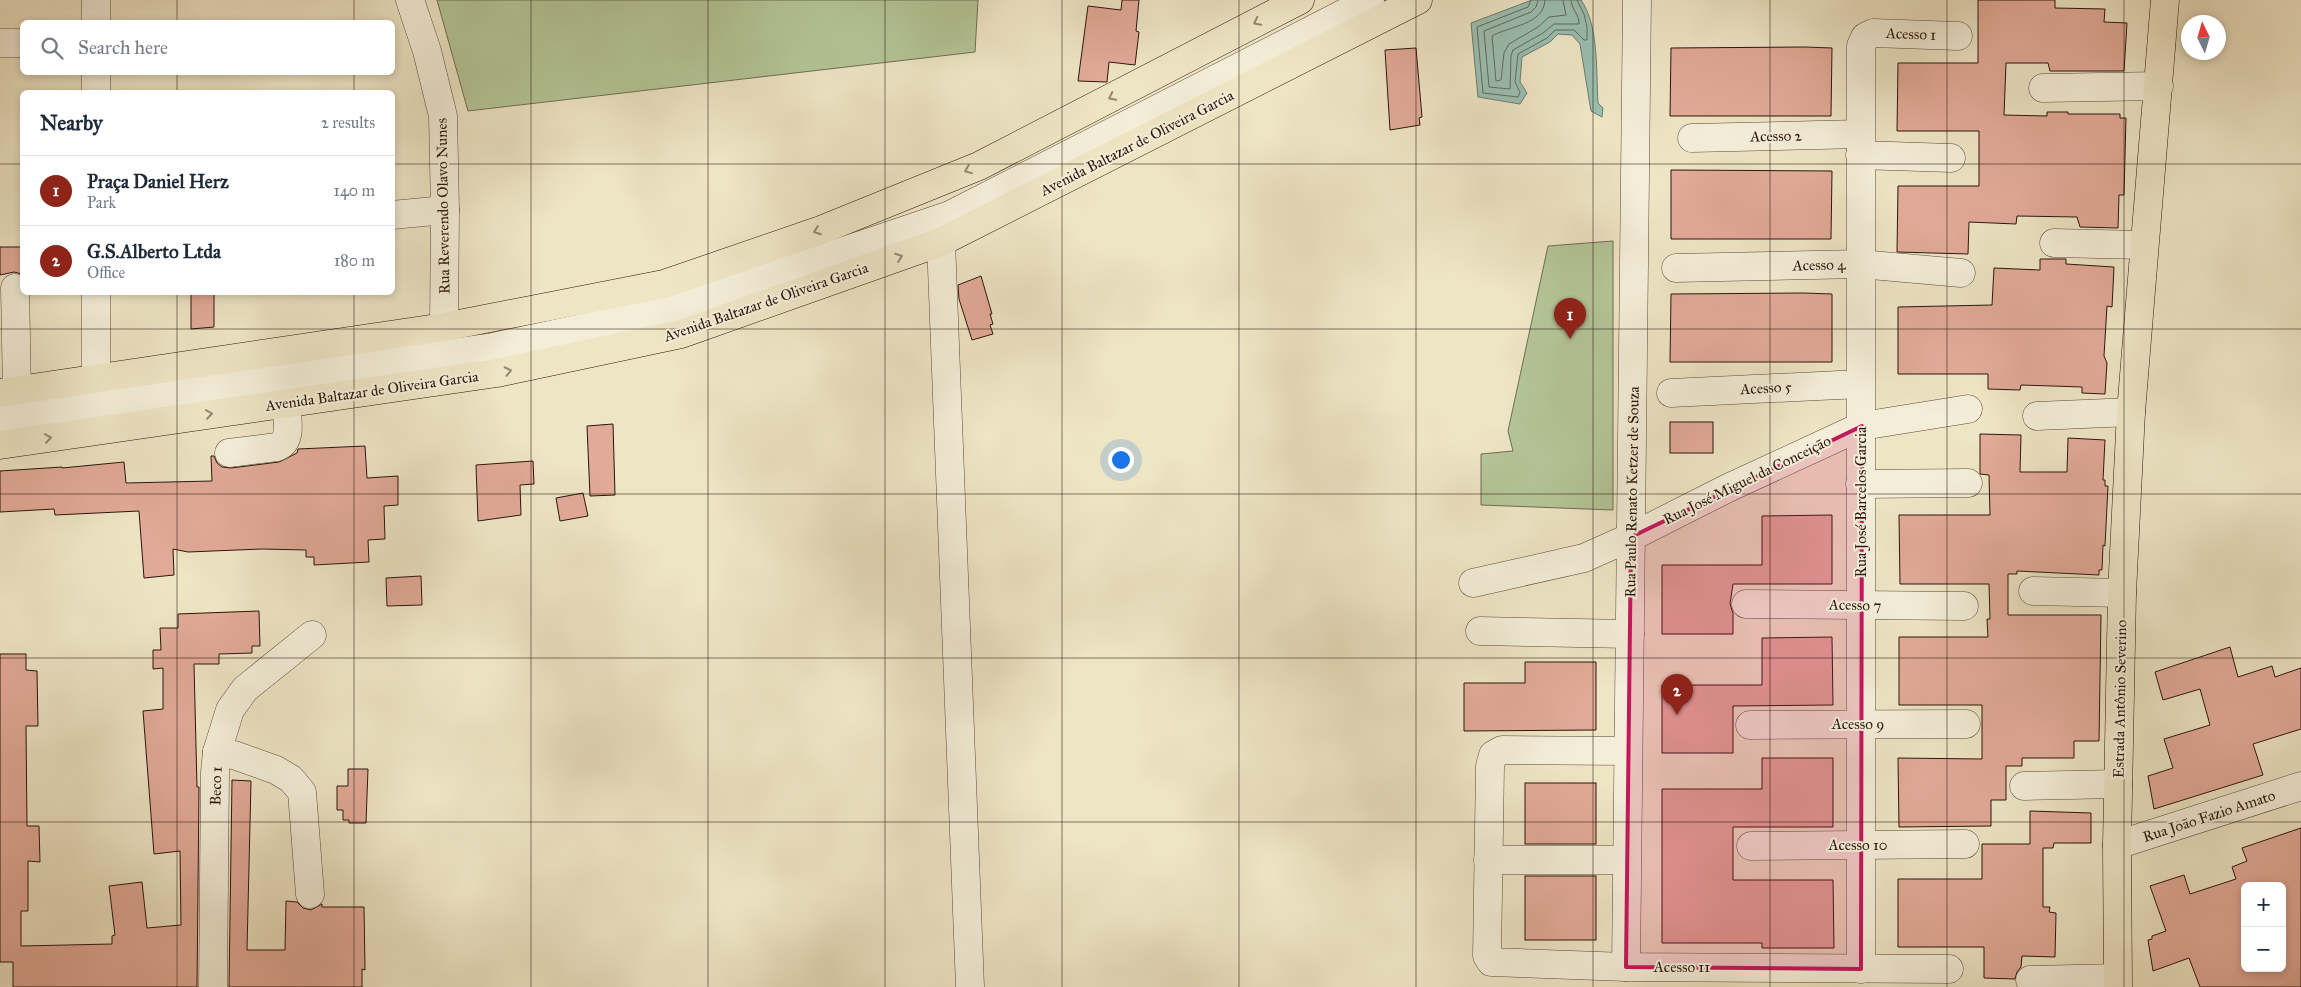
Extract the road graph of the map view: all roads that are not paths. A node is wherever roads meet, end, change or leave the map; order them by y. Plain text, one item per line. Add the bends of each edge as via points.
1 (96, 0) edge
2 (410, 0) edge
3 (1300, 0) edge
4 (1370, 0) edge
5 (1418, 0) edge
6 (2165, 0) edge
7 (1634, 6) edge
8 (96, 20) edge
9 (1958, 36) dead end
10 (1865, 37) joint
11 (0, 43) edge
12 (20, 43) edge
13 (96, 75) edge
14 (2159, 86) junction
15 (2043, 88) dead end
16 (96, 90) edge
17 (1692, 138) dead end
18 (1860, 145) junction
19 (1951, 158) dead end
20 (445, 210) junction
21 (395, 216) edge
22 (941, 242) junction
23 (2054, 243) dead end
24 (2143, 245) junction
25 (1860, 264) junction
26 (1676, 268) dead end
27 (1961, 273) dead end
28 (664, 284) junction
29 (14, 288) dead end
30 (96, 295) edge
31 (444, 327) junction
32 (680, 334) junction
33 (493, 347) junction
34 (96, 379) junction
35 (1860, 384) junction
36 (1671, 393) dead end
37 (6, 397) edge
38 (286, 402) junction
39 (65, 408) junction
40 (1968, 409) dead end
41 (2131, 412) junction
42 (2037, 416) dead end
43 (0, 418) edge
44 (1862, 426) junction
45 (0, 430) edge
46 (0, 445) edge
47 (229, 453) dead end
48 (1968, 483) dead end
49 (1860, 484) junction
50 (1631, 537) junction
51 (1473, 583) dead end
52 (2033, 591) dead end
53 (2122, 593) junction
54 (1746, 604) dead end
55 (1861, 605) junction
56 (1964, 606) dead end
57 (1480, 630) dead end
58 (1630, 634) junction
59 (312, 635) dead end
60 (1861, 724) junction
61 (1966, 724) dead end
62 (1750, 725) dead end
63 (1628, 751) junction
64 (217, 752) junction
65 (2118, 784) junction
66 (2024, 786) dead end
67 (2301, 786) edge
68 (1965, 844) dead end
69 (1861, 845) junction
70 (2116, 845) junction
71 (1751, 846) dead end
72 (1488, 860) junction
73 (1627, 860) junction
74 (310, 894) dead end
75 (1626, 967) junction
76 (1861, 969) junction
77 (1949, 969) dead end
78 (2030, 980) dead end
79 (2117, 983) edge
80 (213, 987) edge
81 (970, 987) edge

1 - 8 street
2 - 20 street, Rua Reverendo Olavo Nunes via 443,116
3 -> 28 main road via 979,166 821,230
4 - 33 street via 950,215 672,309
5 - 22 main road, Avenida Baltazar de Oliveira Garcia
6 - 14 main road, Estrada Antônio Severino
7 - 50 street, Rua Paulo Renato Ketzer de Souza
9 - 10 street, Acesso 1 via 1873,33
10 - 18 street, Rua José Barcelos Garcia via 1861,46
11 - 12 street
13 - 16 street
14 - 15 street
14 - 24 main road, Estrada Antônio Severino
17 - 18 street, Acesso 2
18 - 19 street, Acesso 2
18 - 25 street, Rua José Barcelos Garcia
20 - 21 street
20 - 31 street, Rua Reverendo Olavo Nunes
32 -> 22 main road, Avenida Baltazar de Oliveira Garcia
22 - 81 street
23 - 24 street
24 - 41 main road, Estrada Antônio Severino
25 - 26 street, Acesso 4
25 - 27 street, Acesso 4
25 - 35 street, Rua José Barcelos Garcia
28 - 31 main road
28 - 33 street
29 - 37 street
30 - 34 street
31 - 34 main road
32 - 33 street
38 -> 32 main road, Avenida Baltazar de Oliveira Garcia via 497,373
33 - 39 street
34 - 37 main road
35 - 36 street, Acesso 5
35 - 44 street, Rua José Barcelos Garcia
37 - 39 street
46 -> 38 main road, Avenida Baltazar de Oliveira Garcia
38 - 47 street via 287,439 284,444
39 - 43 street
39 - 45 street
40 - 44 street, Rua José Miguel da Conceição
41 - 42 street
41 - 53 main road, Estrada Antônio Severino
44 - 49 street, Rua José Barcelos Garcia
44 - 50 street, Rua José Miguel da Conceição
48 - 49 street
49 - 55 street, Rua José Barcelos Garcia
50 - 51 street, Rua José Miguel da Conceição via 1584,558
50 - 58 street, Rua Paulo Renato Ketzer de Souza
52 - 53 street
53 - 65 main road, Estrada Antônio Severino
54 - 55 street, Acesso 7
55 - 56 street, Acesso 7
55 - 60 street, Rua José Barcelos Garcia
57 - 58 street
58 - 63 street, Rua Paulo Renato Ketzer de Souza
59 - 64 street via 245,689 230,710
60 - 61 street, Acesso 9
60 - 62 street, Acesso 9
60 - 69 street, Rua José Barcelos Garcia
63 - 72 street via 1502,750 1493,755
63 - 73 street, Rua Paulo Renato Ketzer de Souza
64 - 74 street, Beco 1 via 276,770 291,778 302,792
64 - 80 street, Beco 1
65 - 66 street
65 - 70 main road, Estrada Antônio Severino
67 - 70 street, Rua João Fazio Amato
68 - 69 street, Acesso 10
69 - 71 street, Acesso 10
69 - 76 street, Rua José Barcelos Garcia
70 - 79 main road, Estrada Antônio Severino
72 - 73 street
72 - 75 street, Acesso 11 via 1487,956 1491,962
73 - 75 street, Rua Paulo Renato Ketzer de Souza
75 - 76 street, Acesso 11
76 - 77 street, Acesso 11
78 - 79 street

